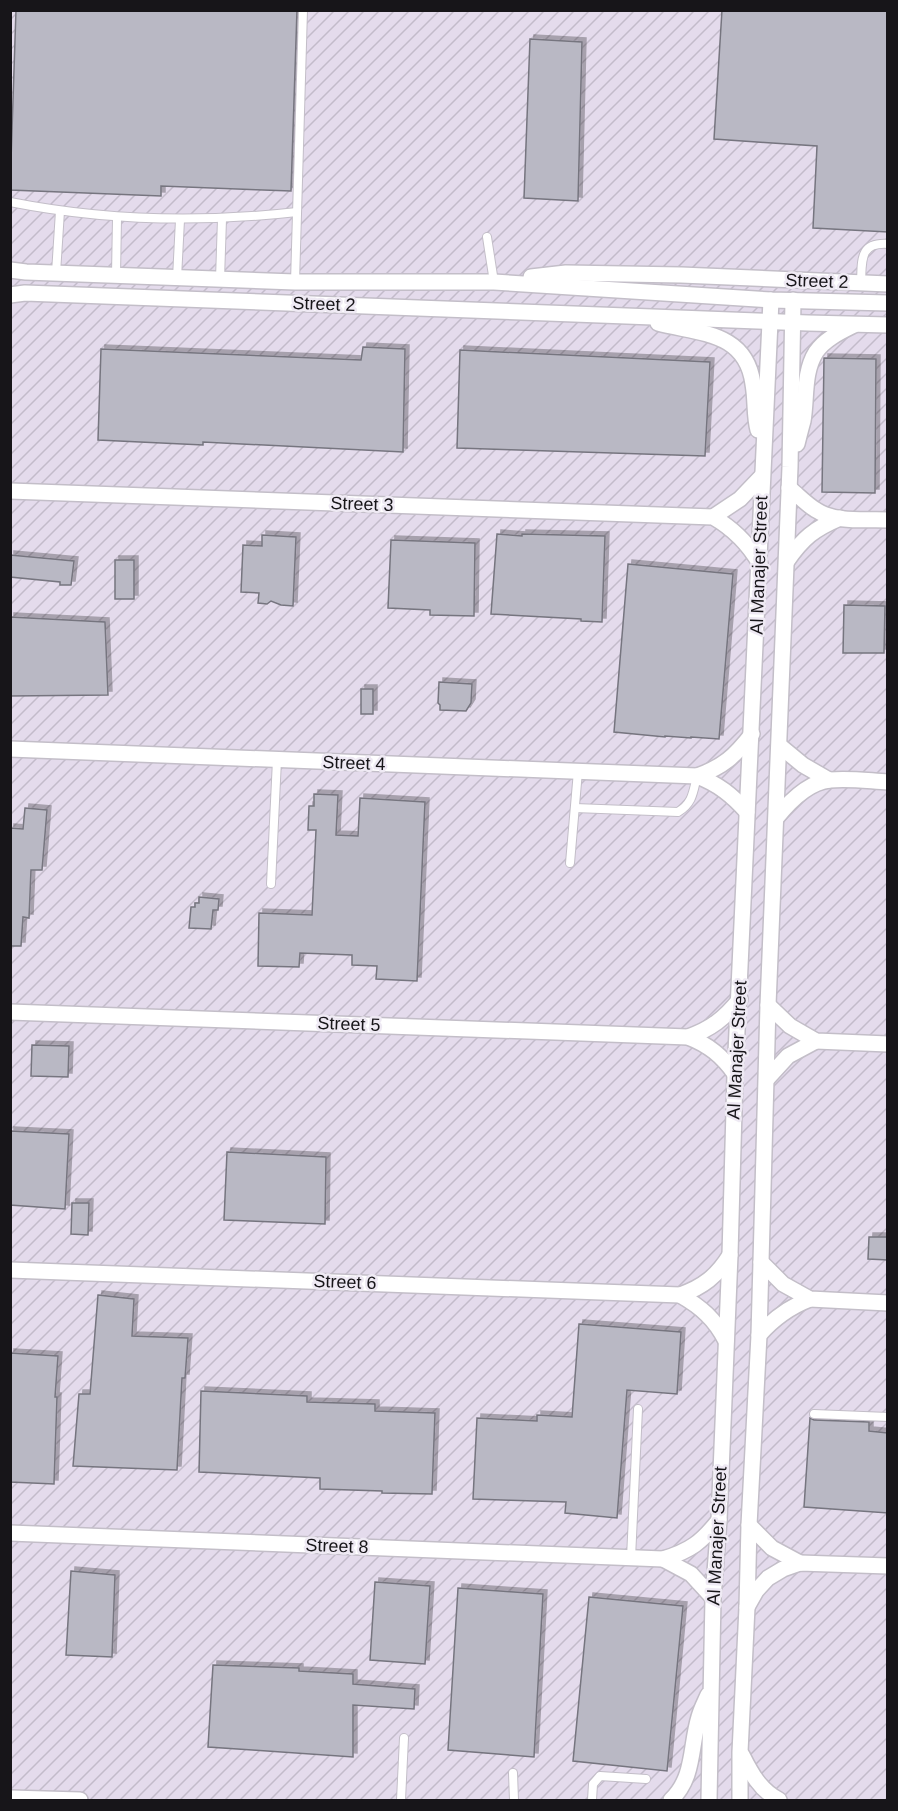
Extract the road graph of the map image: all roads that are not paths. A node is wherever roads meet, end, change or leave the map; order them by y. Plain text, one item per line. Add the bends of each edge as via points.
1 (303, 10) edge
2 (10, 202) edge
3 (60, 211) junction
4 (297, 212) junction
5 (117, 218) junction
6 (222, 219) junction
7 (180, 220) junction
8 (487, 237) dead end
9 (888, 244) edge
10 (10, 270) edge
11 (56, 273) junction
12 (116, 275) junction
13 (177, 278) junction
14 (220, 279) junction
15 (295, 282) junction
16 (494, 282) junction
17 (861, 283) junction
18 (888, 284) edge
19 (10, 295) edge
20 (771, 300) junction
21 (793, 300) junction
22 (888, 303) edge
23 (638, 316) junction
24 (770, 321) junction
25 (793, 322) junction
26 (856, 324) junction
27 (888, 325) edge
28 (763, 450) junction
29 (790, 467) junction
30 (762, 476) junction
31 (789, 488) junction
32 (10, 491) edge
33 (713, 518) junction
34 (840, 518) junction
35 (888, 520) edge
36 (787, 561) junction
37 (759, 564) junction
38 (752, 734) junction
39 (780, 746) junction
40 (10, 749) edge
41 (277, 760) junction
42 (578, 771) junction
43 (697, 776) junction
44 (829, 780) junction
45 (888, 782) edge
46 (575, 807) junction
47 (747, 812) junction
48 (777, 817) junction
49 (570, 863) dead end
50 (271, 884) dead end
51 (740, 999) junction
52 (768, 1005) junction
53 (10, 1012) edge
54 (688, 1036) junction
55 (816, 1041) junction
56 (888, 1044) edge
57 (735, 1074) junction
58 (767, 1079) junction
59 (730, 1255) junction
60 (761, 1262) junction
61 (10, 1270) edge
62 (680, 1295) junction
63 (810, 1299) junction
64 (888, 1303) edge
65 (759, 1335) junction
66 (726, 1341) junction
67 (638, 1409) dead end
68 (814, 1414) dead end
69 (888, 1417) edge
70 (719, 1520) junction
71 (748, 1526) junction
72 (10, 1533) edge
73 (631, 1558) junction
74 (663, 1559) junction
75 (800, 1563) junction
76 (888, 1566) edge
77 (713, 1598) junction
78 (747, 1606) junction
79 (711, 1686) junction
80 (404, 1738) dead end
81 (740, 1752) junction
82 (513, 1773) dead end
83 (646, 1779) dead end
84 (10, 1798) edge
85 (80, 1800) edge
86 (401, 1800) edge
87 (514, 1800) edge
88 (592, 1800) edge
89 (670, 1800) edge
90 (709, 1800) edge
91 (740, 1800) edge
92 (778, 1800) edge

1 - 4 lane
2 - 3 lane
3 - 5 lane
3 - 11 lane
4 - 6 lane
4 - 15 lane
5 - 7 lane
5 - 12 lane
6 - 7 lane
6 - 14 lane
7 - 13 lane
8 - 16 lane
9 - 17 lane via 873,245 863,254
10 - 11 street, Street 2
11 - 12 street, Street 2
12 - 13 street, Street 2
13 - 14 street, Street 2
14 - 15 street, Street 2
15 - 16 street, Street 2
16 - 17 street, Street 2 via 566,273
16 - 20 street, Street 2
17 - 18 street, Street 2
19 - 23 street, Street 2
20 - 21 street, Street 2
20 - 24 street, Al Manajer Street
21 - 22 street, Street 2
21 - 25 street, Al Manajer Street
23 - 24 street, Street 2
23 - 28 street, Street 2 via 717,337 738,349 750,370
24 - 25 street, Street 2
24 - 28 street, Al Manajer Street
25 - 26 street, Street 2
25 - 29 street, Al Manajer Street
26 - 27 street, Street 2
26 - 29 street via 827,341 811,363 803,421
28 - 30 street, Al Manajer Street
29 - 31 street, Al Manajer Street
30 - 33 street via 740,499
30 - 37 street, Al Manajer Street
31 - 34 street via 814,509
31 - 36 street, Al Manajer Street
32 - 33 street, Street 3
33 - 37 street via 740,536
34 - 35 street
34 - 36 street via 811,532
36 - 39 street, Al Manajer Street
37 - 38 street, Al Manajer Street
38 - 43 street, Street 4 via 727,762
38 - 47 street, Al Manajer Street
39 - 44 street
39 - 48 street, Al Manajer Street
40 - 41 street, Street 4
41 - 42 street, Street 4
41 - 50 lane
42 - 43 street, Street 4
42 - 46 lane
43 - 46 lane via 692,798 678,812
43 - 47 street, Street 4 via 724,789
44 - 45 street
44 - 48 street via 800,794
46 - 49 lane
47 - 51 street, Al Manajer Street
48 - 52 street, Al Manajer Street
51 - 54 street, Street 5 via 718,1023
51 - 57 street, Al Manajer Street
52 - 55 street via 790,1026
52 - 58 street, Al Manajer Street
53 - 54 street, Street 5
54 - 57 street, Street 5 via 716,1051
55 - 56 street
55 - 58 street via 788,1056
57 - 59 street, Al Manajer Street
58 - 60 street, Al Manajer Street
59 - 62 street, Street 6 via 710,1281
59 - 66 street, Al Manajer Street
60 - 63 street via 783,1284
60 - 65 street, Al Manajer Street
61 - 62 street, Street 6
62 - 66 street via 708,1314
63 - 64 street
63 - 65 street via 782,1313
65 - 71 street, Al Manajer Street
66 - 70 street, Al Manajer Street
67 - 73 lane
68 - 69 lane
70 - 74 street, Street 8 via 693,1547
70 - 77 street, Al Manajer Street
71 - 75 street via 772,1548
71 - 78 street, Al Manajer Street
72 - 73 street, Street 8
73 - 74 street, Street 8
74 - 77 street, Street 8 via 691,1574
75 - 76 street
75 - 78 street via 768,1578
77 - 79 street, Al Manajer Street
78 - 81 street, Al Manajer Street
79 - 89 street via 699,1717 689,1773
79 - 90 street, Al Manajer Street
80 - 86 lane
81 - 91 street, Al Manajer Street
81 - 92 street via 763,1789
82 - 87 lane
83 - 88 lane via 600,1776 593,1784
84 - 85 street

